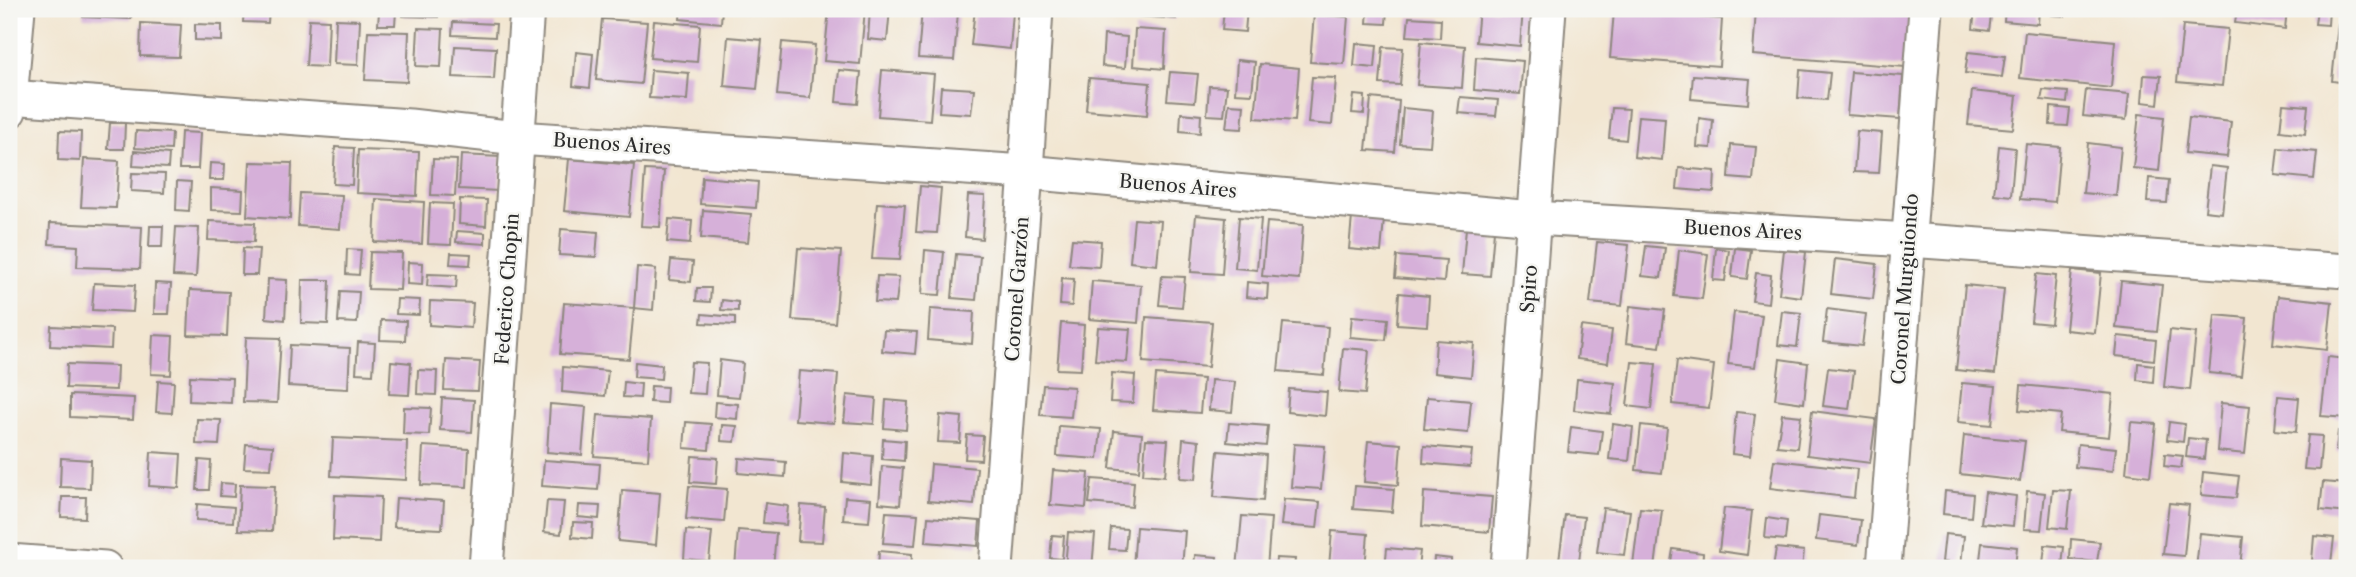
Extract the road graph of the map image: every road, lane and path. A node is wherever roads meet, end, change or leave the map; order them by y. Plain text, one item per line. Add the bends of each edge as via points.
1 (18, 9) edge
2 (527, 9) edge
3 (1036, 9) edge
4 (1549, 9) edge
5 (1926, 9) edge
6 (9, 102) edge
7 (518, 138) junction
8 (1026, 172) junction
9 (1534, 218) junction
10 (1909, 240) junction
11 (2347, 271) edge
12 (9, 561) edge
13 (106, 568) edge
14 (486, 568) edge
15 (996, 568) edge
16 (1508, 568) edge
17 (1884, 568) edge

1 - 6 street
2 - 7 street, Federico Chopin
3 - 8 street, Coronel Garzón
4 - 9 street, Spiro
5 - 10 street, Coronel Murguiondo
6 - 7 street, Buenos Aires via 410,126
7 - 8 street, Buenos Aires
7 - 14 street, Federico Chopin
8 - 9 street, Buenos Aires
8 - 15 street, Coronel Garzón
9 - 10 street, Buenos Aires
9 - 16 street, Spiro
10 - 11 street, Buenos Aires
10 - 17 street, Coronel Murguiondo
12 - 13 street

